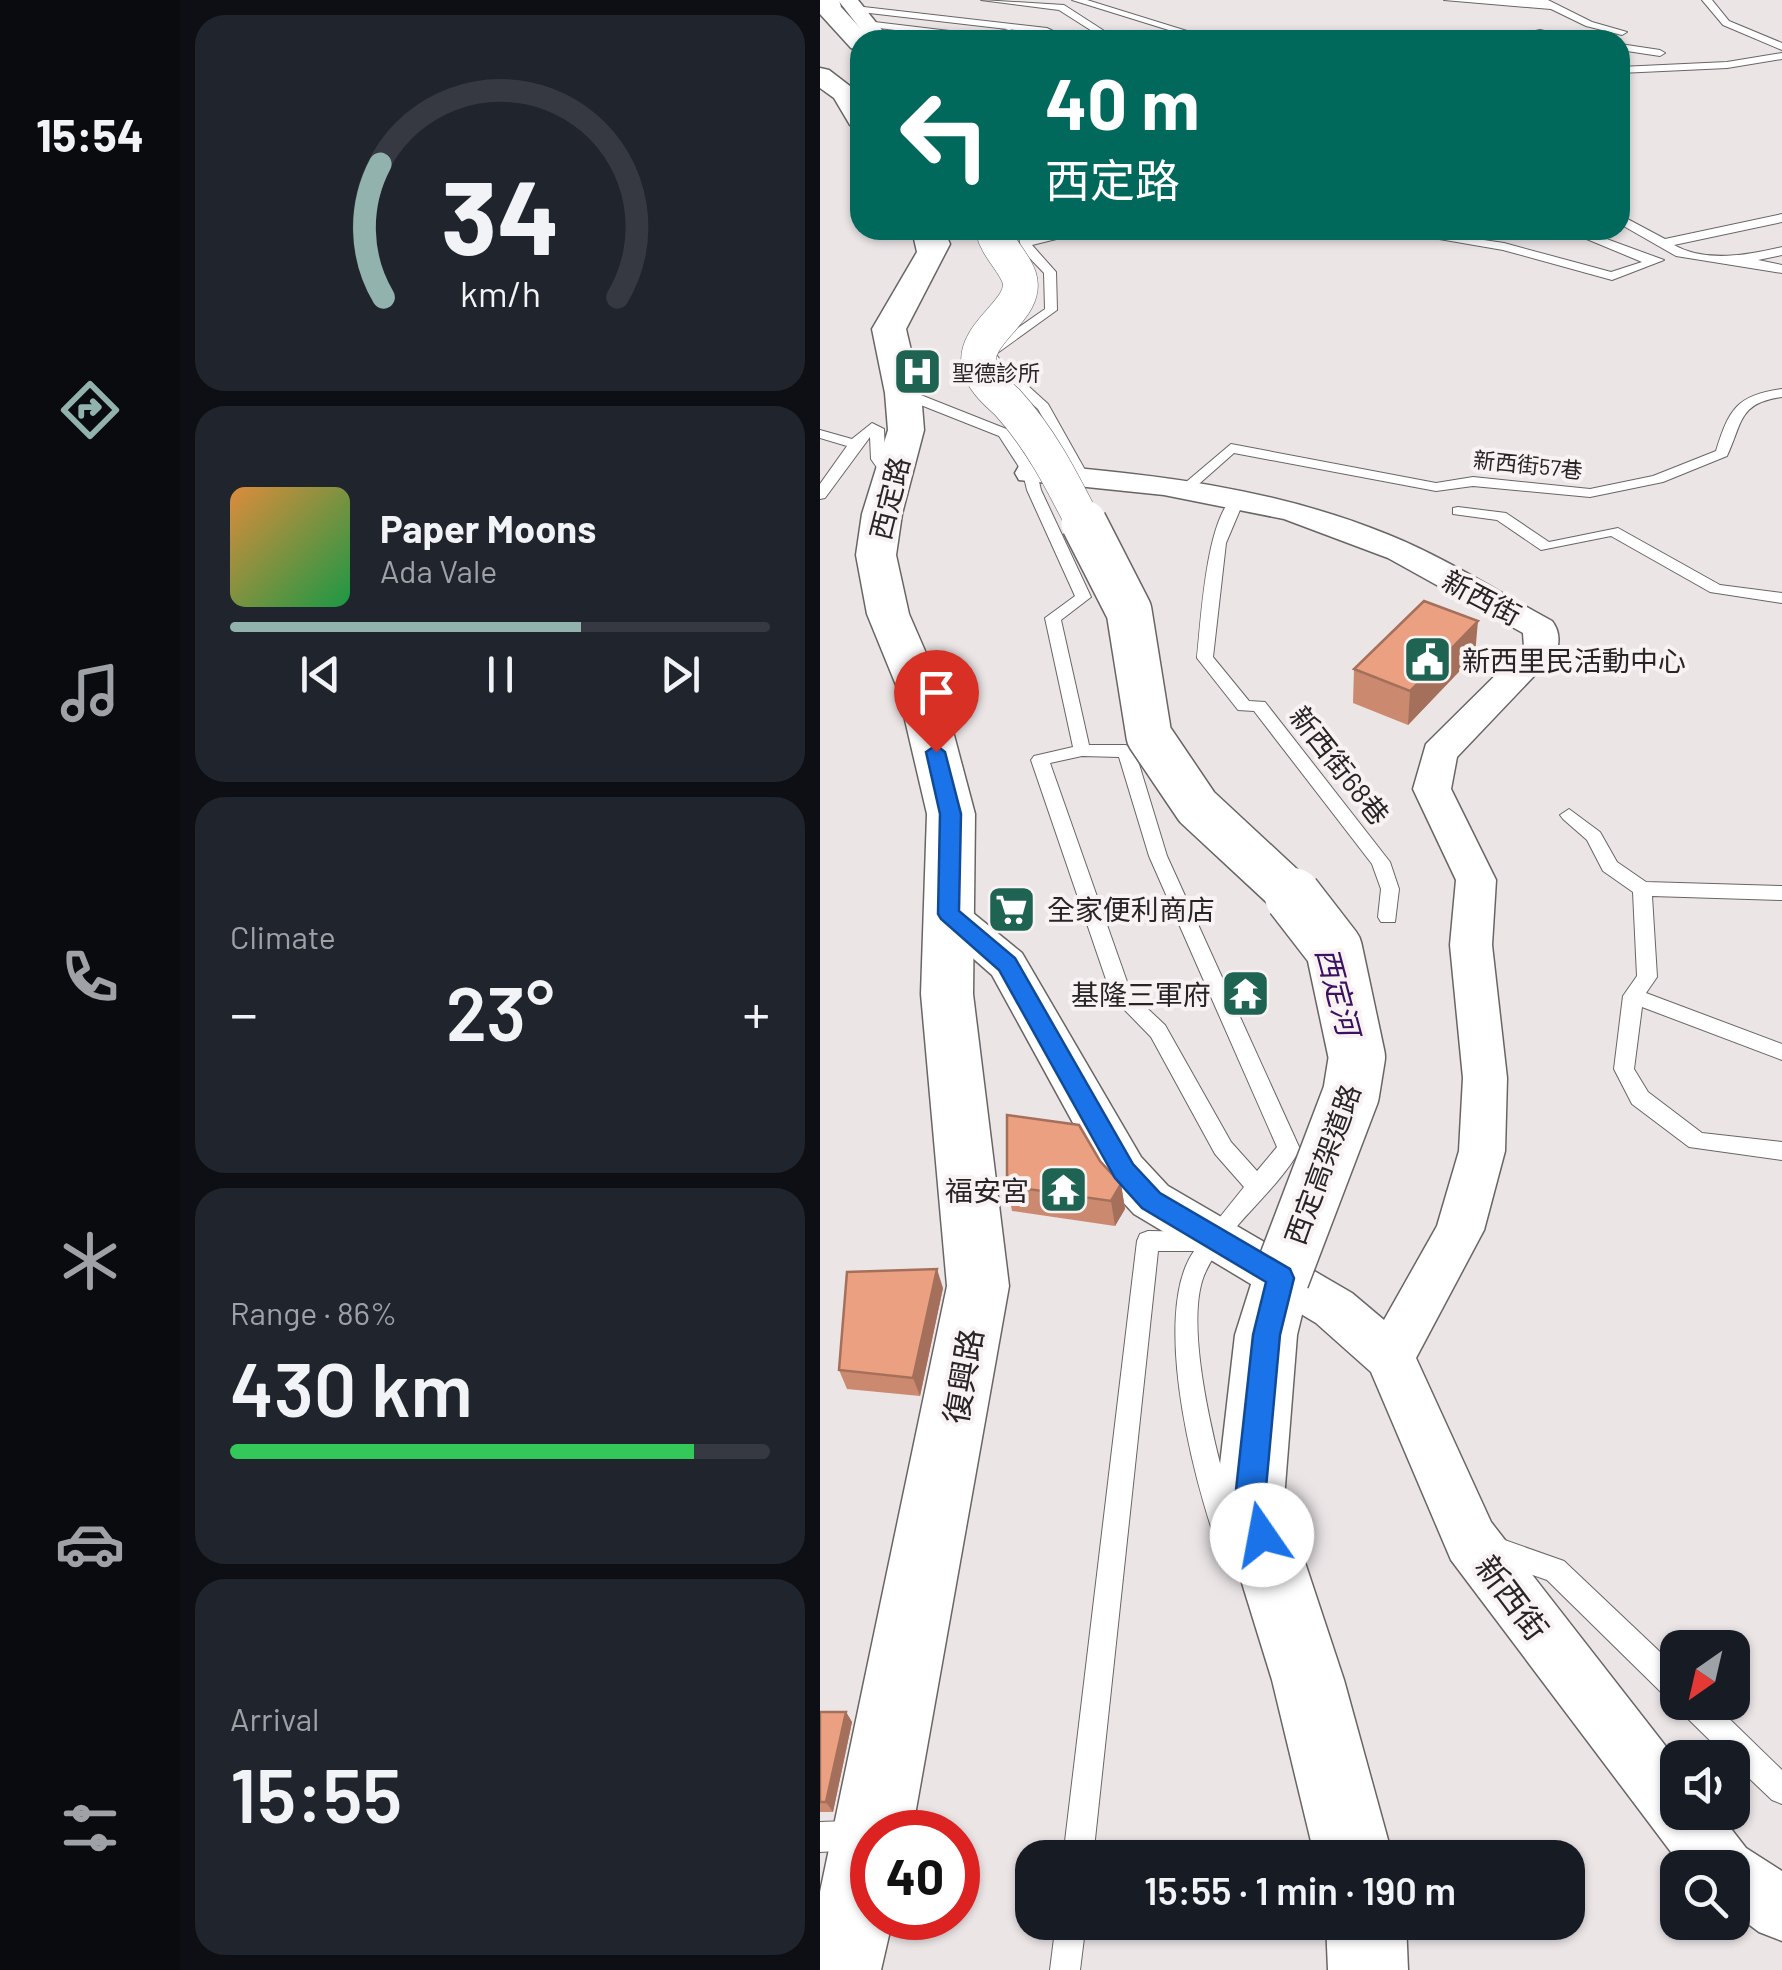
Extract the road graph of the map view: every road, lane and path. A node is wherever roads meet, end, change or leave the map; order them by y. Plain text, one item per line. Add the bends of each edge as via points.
1 (827, 0) edge
2 (986, 0) edge
3 (1076, 0) edge
4 (1449, 0) edge
5 (1541, 0) edge
6 (1707, 0) edge
7 (1553, 6) junction
8 (862, 23) edge
9 (1025, 28) junction
10 (915, 30) edge
11 (1017, 30) edge
12 (1040, 30) edge
13 (1096, 30) edge
14 (1177, 30) edge
15 (1614, 30) edge
16 (1782, 46) edge
17 (1630, 49) edge
18 (1660, 54) dead end
19 (1782, 56) edge
20 (1630, 70) edge
21 (820, 76) edge
22 (850, 102) edge
23 (1782, 218) edge
24 (1630, 224) edge
25 (932, 240) edge
26 (1007, 240) edge
27 (1020, 240) edge
28 (1458, 240) edge
29 (1597, 240) edge
30 (1664, 243) junction
31 (1782, 251) edge
32 (1680, 252) junction
33 (1740, 261) junction
34 (1653, 262) junction
35 (1782, 269) edge
36 (1782, 392) edge
37 (903, 393) junction
38 (820, 434) edge
39 (855, 444) junction
40 (1030, 473) junction
41 (1082, 477) junction
42 (893, 481) junction
43 (1186, 488) junction
44 (820, 494) edge
45 (1238, 498) junction
46 (1458, 510) dead end
47 (1782, 598) edge
48 (1082, 750) junction
49 (1569, 815) dead end
50 (1642, 889) junction
51 (1782, 893) edge
52 (948, 914) junction
53 (1388, 916) dead end
54 (1633, 996) junction
55 (1782, 1052) edge
56 (1782, 1151) edge
57 (1257, 1187) junction
58 (1262, 1267) junction
59 (1390, 1357) junction
60 (1470, 1541) junction
61 (1245, 1585) dead end
62 (1660, 1672) edge
63 (1280, 1678) dead end
64 (1710, 1720) edge
65 (1294, 1732) dead end
66 (1660, 1789) edge
67 (1782, 1790) edge
68 (878, 1810) edge
69 (1693, 1830) edge
70 (850, 1836) edge
71 (820, 1837) edge
72 (1080, 1840) edge
73 (1349, 1840) edge
74 (1709, 1850) edge
75 (1750, 1887) edge
76 (1782, 1909) edge
77 (850, 1935) edge
78 (1068, 1940) edge
79 (1367, 1940) edge
80 (842, 1970) edge
81 (1065, 1970) edge
82 (1368, 1970) edge

1 - 8 street via 829,9
2 - 13 lane via 1060,7
3 - 14 lane
4 - 7 lane
5 - 7 lane
6 - 16 lane via 1726,23
7 - 15 lane
8 - 9 lane
8 - 10 lane
9 - 11 lane
9 - 12 lane
17 - 18 lane
19 - 20 lane
21 - 22 street
23 - 30 lane
24 - 30 lane
25 - 37 street, 西定路 via 890,329
26 - 58 street, 西定高架道路, bridge via 998,248 1018,276 1019,294 982,342 980,365 1049,456 1129,611 1149,736 1197,807 1299,902 1334,948 1356,1043 1351,1094
27 - 41 lane via 1050,272 1050,310 990,353 1007,382 1022,384 1048,410
28 - 34 lane via 1612,276
29 - 34 lane
30 - 32 lane
31 - 33 lane
32 - 33 lane
32 - 34 lane
33 - 35 lane
36 - 43 lane, 新西街57巷 via 1748,399 1735,414 1722,453 1681,474 1590,492 1458,480 1436,487 1231,448
37 - 40 lane via 1004,433
37 - 42 street, 西定路 via 906,430
38 - 39 lane
39 - 42 lane via 878,429 878,460
39 - 44 lane
40 - 41 street, 新西街
40 - 48 lane via 1083,597 1053,618
41 - 43 street, 新西街
42 - 52 street, 西定路 via 876,555 888,614 920,690 950,814
43 - 45 street, 新西街
45 - 53 lane, 新西街68巷 via 1218,543 1205,658 1244,706 1259,706 1381,862 1390,889
45 - 59 street, 新西街 via 1381,542 1540,628 1541,649 1439,753 1432,788 1476,880 1471,944 1484,1078 1482,1151 1460,1230
46 - 47 lane via 1501,516 1546,547 1613,530 1716,589
48 - 57 lane via 1126,752 1158,856 1289,1149
48 - 57 lane via 1040,760 1122,997 1158,1031 1224,1148
49 - 50 lane via 1594,836 1610,866
50 - 51 lane
50 - 54 lane via 1647,977
52 - 58 street via 1007,964 1124,1171 1151,1200
52 - 68 street, 復興路 via 947,994 978,1286
54 - 55 lane
54 - 56 lane via 1624,1069 1640,1098 1697,1141
57 - 58 lane
58 - 59 street, 新西街 via 1334,1308
58 - 61 lane via 1193,1268 1186,1347 1218,1512
58 - 72 lane via 1148,1241
58 - 73 street, 西定高架道路 via 1266,1335 1250,1499 1308,1680
59 - 60 street, 新西街
60 - 62 lane via 1554,1570
60 - 66 street, 新西街
63 - 65 lane
64 - 67 lane
69 - 74 street, 新西街
70 - 71 lane
75 - 76 street
77 - 80 street, 復興路
78 - 81 lane
79 - 82 street

